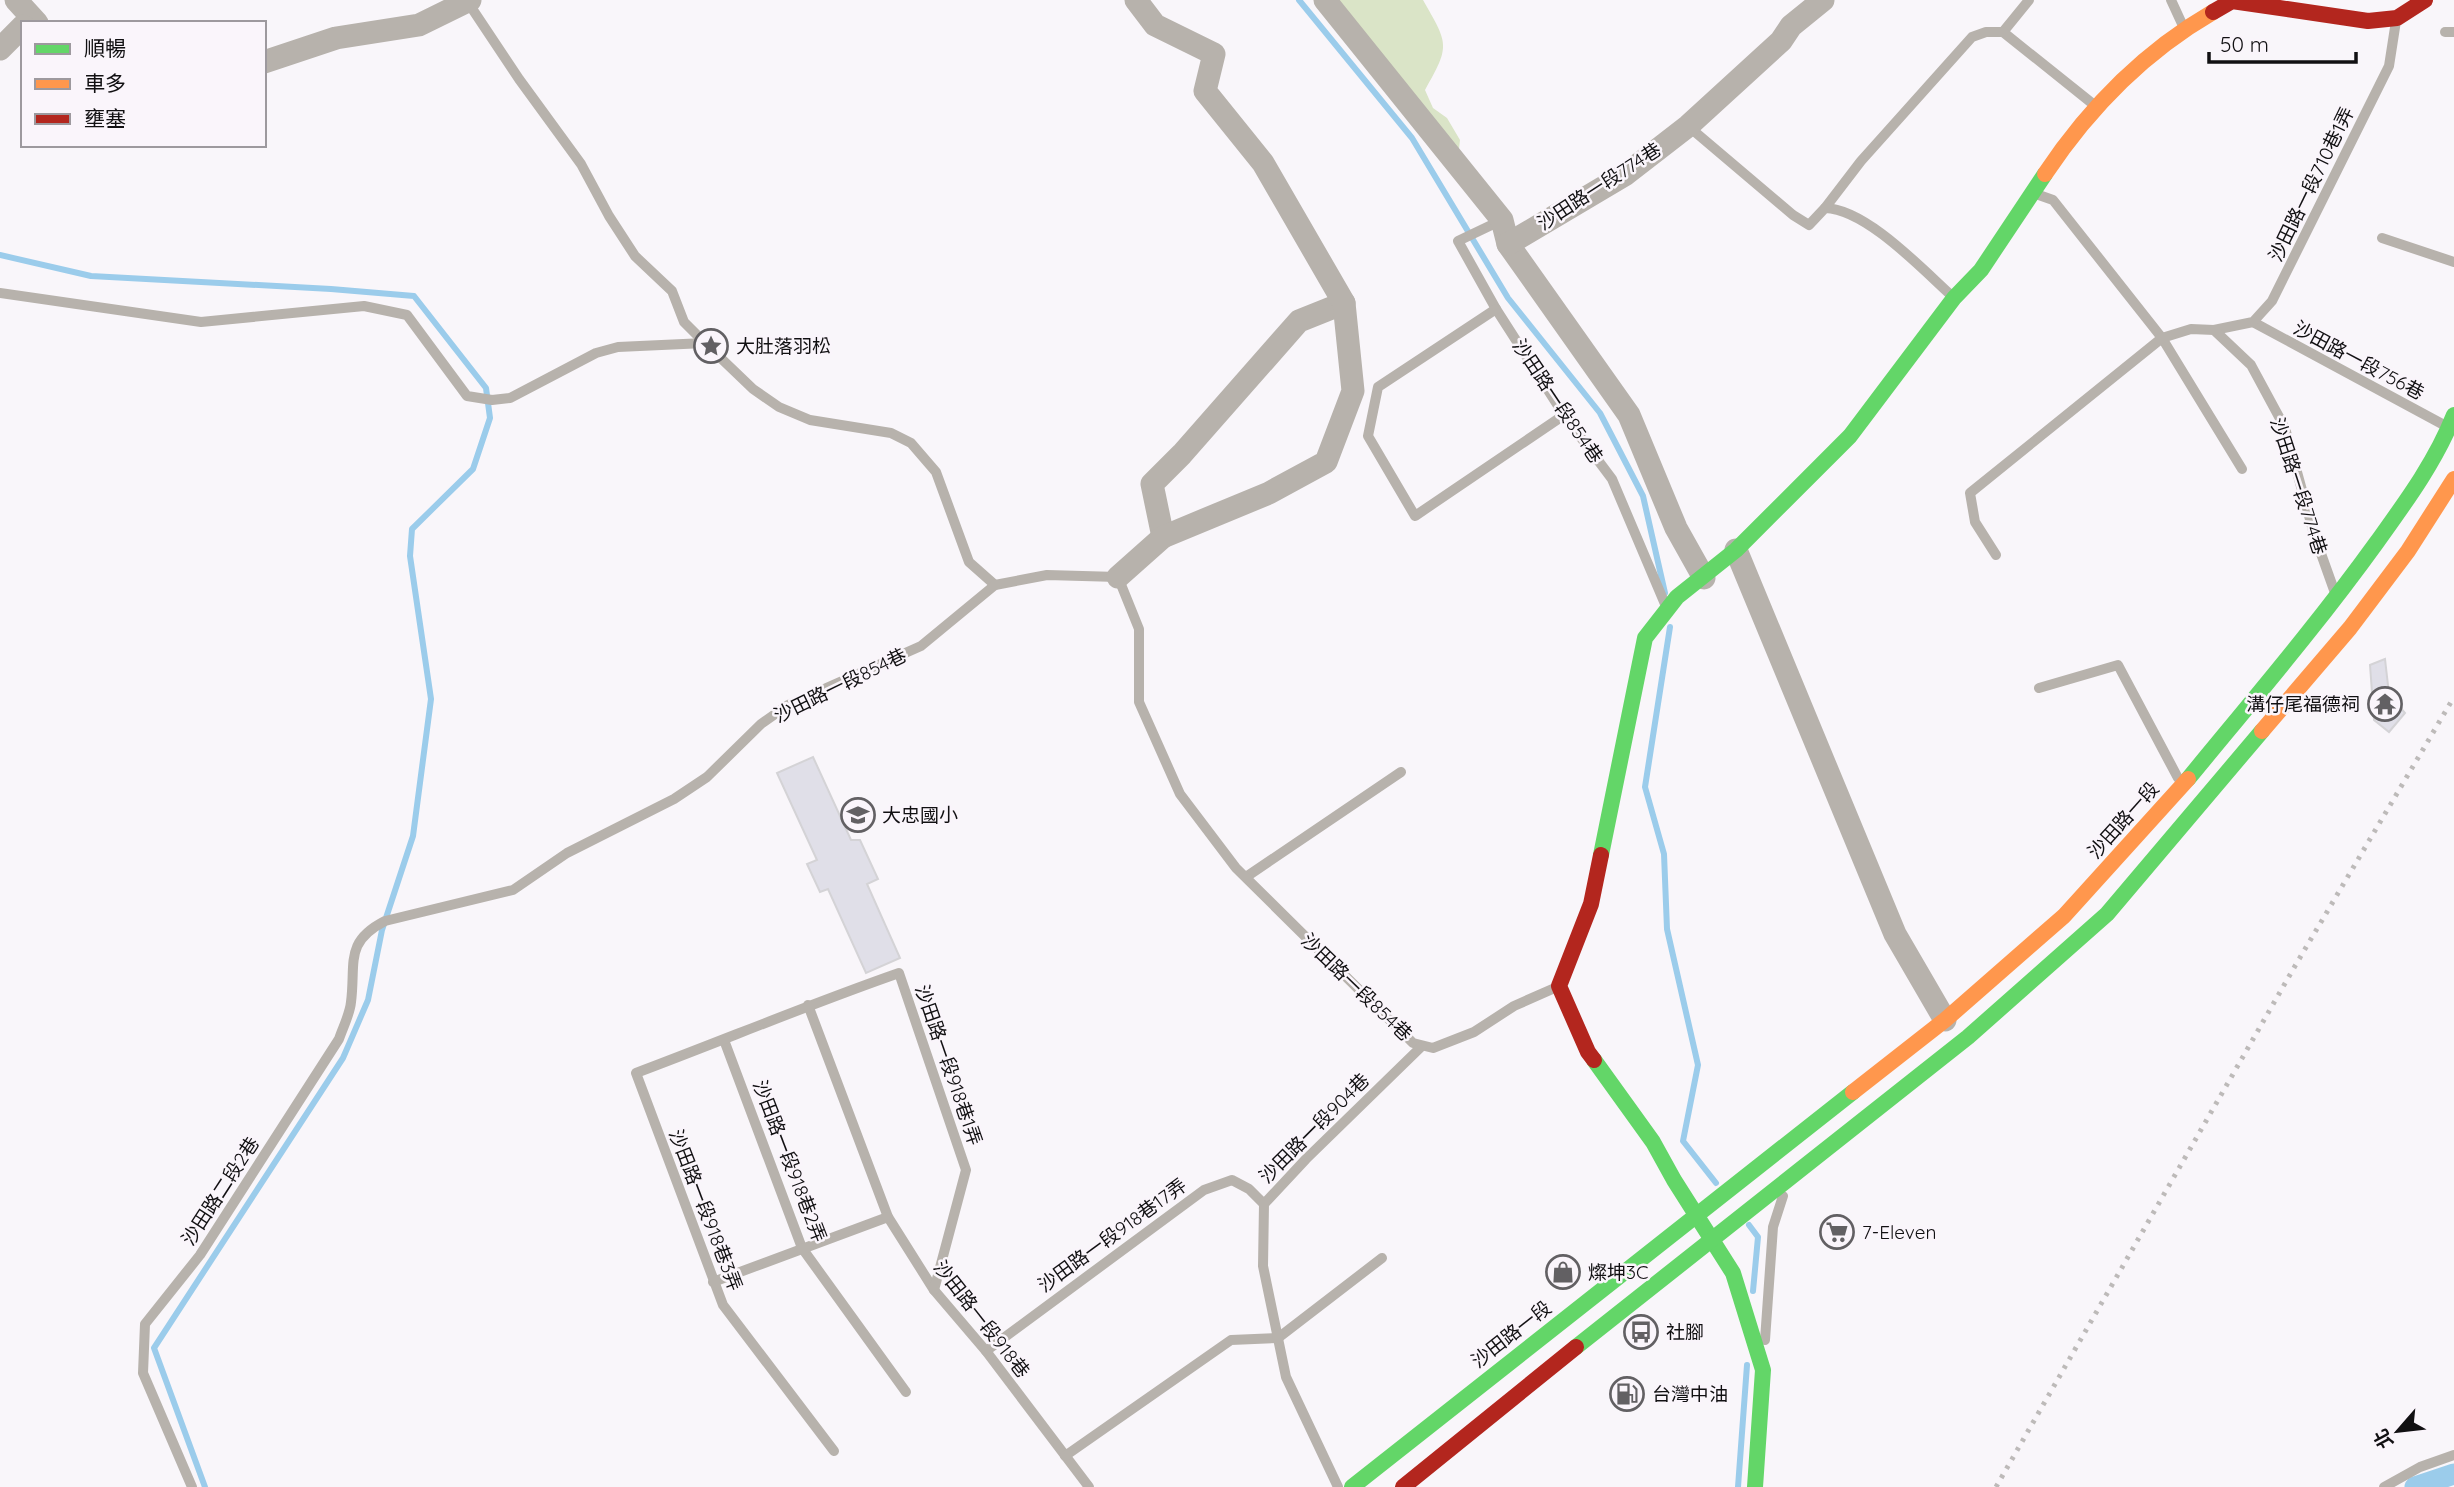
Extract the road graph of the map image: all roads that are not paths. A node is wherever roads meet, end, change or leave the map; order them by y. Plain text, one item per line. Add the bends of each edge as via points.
1 (16, 0) edge
2 (468, 0) edge
3 (1136, 0) edge
4 (1325, 0) edge
5 (1823, 0) edge
6 (2029, 0) edge
7 (2171, 0) edge
8 (2425, 0) edge
9 (2233, 1) edge
10 (2295, 5) edge
11 (2397, 18) junction
12 (28, 21) edge
13 (21, 29) edge
14 (2184, 29) junction
15 (2003, 32) junction
16 (0, 48) edge
17 (266, 61) edge
18 (2096, 105) junction
19 (1688, 126) junction
20 (2033, 193) junction
21 (1825, 208) junction
22 (1502, 220) junction
23 (2382, 238) dead end
24 (1508, 244) junction
25 (2454, 262) edge
26 (0, 293) edge
27 (1954, 298) junction
28 (1343, 303) junction
29 (1496, 309) junction
30 (2253, 322) junction
31 (2214, 330) junction
32 (2162, 338) junction
33 (705, 343) junction
34 (1564, 415) junction
35 (2452, 422) edge
36 (2242, 469) dead end
37 (2454, 479) edge
38 (1163, 537) junction
39 (1736, 550) junction
40 (1996, 555) dead end
41 (1118, 577) junction
42 (1704, 578) junction
43 (995, 585) junction
44 (1668, 610) junction
45 (2344, 613) junction
46 (2039, 688) dead end
47 (1401, 772) dead end
48 (2182, 786) junction
49 (1246, 877) junction
50 (385, 921) joint
51 (1559, 986) junction
52 (808, 1005) junction
53 (1945, 1020) junction
54 (724, 1040) junction
55 (1422, 1046) junction
56 (1789, 1178) junction
57 (1264, 1203) junction
58 (1696, 1215) junction
59 (888, 1217) junction
60 (1711, 1239) junction
61 (802, 1248) junction
62 (1382, 1258) dead end
63 (713, 1282) junction
64 (934, 1290) junction
65 (1278, 1338) junction
66 (986, 1351) junction
67 (1763, 1370) junction
68 (906, 1392) dead end
69 (835, 1451) dead end
70 (1065, 1455) junction
71 (2454, 1455) edge
72 (192, 1487) edge
73 (1088, 1487) edge
74 (1338, 1487) edge
75 (1352, 1487) edge
76 (1403, 1487) edge
77 (1755, 1487) edge
78 (2384, 1487) edge

1 - 12 street
2 - 17 street via 419,24 336,38
2 - 33 lane via 582,164 635,256 672,291 684,321
3 - 28 street via 1155,25 1213,54 1205,90 1263,163
4 - 22 street
5 - 19 street, 沙田路一段774巷
6 - 15 lane
7 - 14 lane
8 - 11 main road
9 - 10 main road
9 - 14 main road
10 - 11 main road via 2368,21
11 - 30 lane, 沙田路一段710巷1弄 via 2389,66 2272,301
13 - 16 street
14 - 18 main road
15 - 18 lane
15 - 21 lane via 1972,37
18 - 20 main road
19 - 21 lane via 1809,225
19 - 24 street, 沙田路一段774巷 via 1626,174
20 - 27 main road via 1981,270
20 - 32 lane via 2053,200
21 - 27 lane via 1839,209 1886,236
22 - 24 street
22 - 29 lane, 沙田路一段854巷 via 1458,240
23 - 25 lane
24 - 42 street via 1629,415 1676,528
26 - 33 lane via 201,322 364,306 407,315 467,396 492,400 510,398 596,353 618,347
27 - 39 main road via 1850,436
28 - 38 street via 1299,321 1152,484
28 - 38 street via 1353,391 1326,463 1269,493
29 - 34 lane, 沙田路一段854巷
29 - 34 lane via 1378,387 1368,436 1415,516
30 - 31 lane
30 - 35 lane, 沙田路一段756巷
31 - 32 lane via 2191,329
31 - 45 lane, 沙田路一段774巷 via 2251,365 2285,428 2314,534
32 - 36 lane
32 - 40 lane via 1970,493 1975,522
33 - 43 lane via 779,407 810,420 891,433 911,443 936,472 969,562
34 - 44 lane, 沙田路一段854巷 via 1612,479
35 - 45 main road, 沙田路一段
37 - 45 main road, 沙田路一段 via 2408,551
38 - 41 street
39 - 42 main road
39 - 53 street via 1895,934
41 - 43 lane, 沙田路一段854巷 via 1047,575
41 - 49 lane, 沙田路一段854巷 via 1139,629 1139,702 1180,794
42 - 44 main road via 1677,597
43 - 50 lane, 沙田路一段854巷 via 921,646 788,705 761,724 708,777 567,853 513,890
44 - 51 main road via 1645,638 1591,904
45 - 48 main road, 沙田路一段
45 - 56 main road, 沙田路一段 via 2106,914 1968,1037
46 - 48 lane via 2118,665
47 - 49 lane
48 - 53 main road, 沙田路一段 via 2064,916
49 - 55 lane, 沙田路一段854巷 via 1413,1044
50 - 72 lane, 沙田路二段2巷 via 360,938 351,1005 339,1039 200,1255 145,1324 143,1373
51 - 55 lane, 沙田路一段854巷 via 1514,1006 1474,1032 1433,1048
51 - 58 main road via 1588,1052 1653,1142
52 - 54 lane
52 - 59 lane, 沙田路一段918巷
52 - 64 lane, 沙田路一段918巷1弄 via 899,973 966,1170
53 - 58 main road, 沙田路一段
54 - 61 lane, 沙田路一段918巷2弄
54 - 63 lane, 沙田路一段918巷3弄 via 636,1073
55 - 57 lane, 沙田路一段904巷
56 - 60 main road, 沙田路一段
56 - 67 lane via 1773,1227
57 - 65 lane, 沙田路一段904巷 via 1263,1266
57 - 66 lane, 沙田路一段918巷17弄 via 1231,1180 1204,1190
58 - 60 main road
58 - 75 main road, 沙田路一段
59 - 61 lane
59 - 64 lane, 沙田路一段918巷
60 - 67 main road via 1733,1273
60 - 76 main road
61 - 63 lane
61 - 68 lane, 沙田路一段918巷2弄
62 - 65 lane
63 - 69 lane, 沙田路一段918巷3弄 via 723,1305
64 - 66 lane, 沙田路一段918巷
65 - 70 lane via 1231,1340
65 - 74 lane, 沙田路一段904巷 via 1286,1377
66 - 70 lane, 沙田路一段918巷
67 - 77 main road
70 - 73 lane, 沙田路一段918巷
71 - 78 lane

